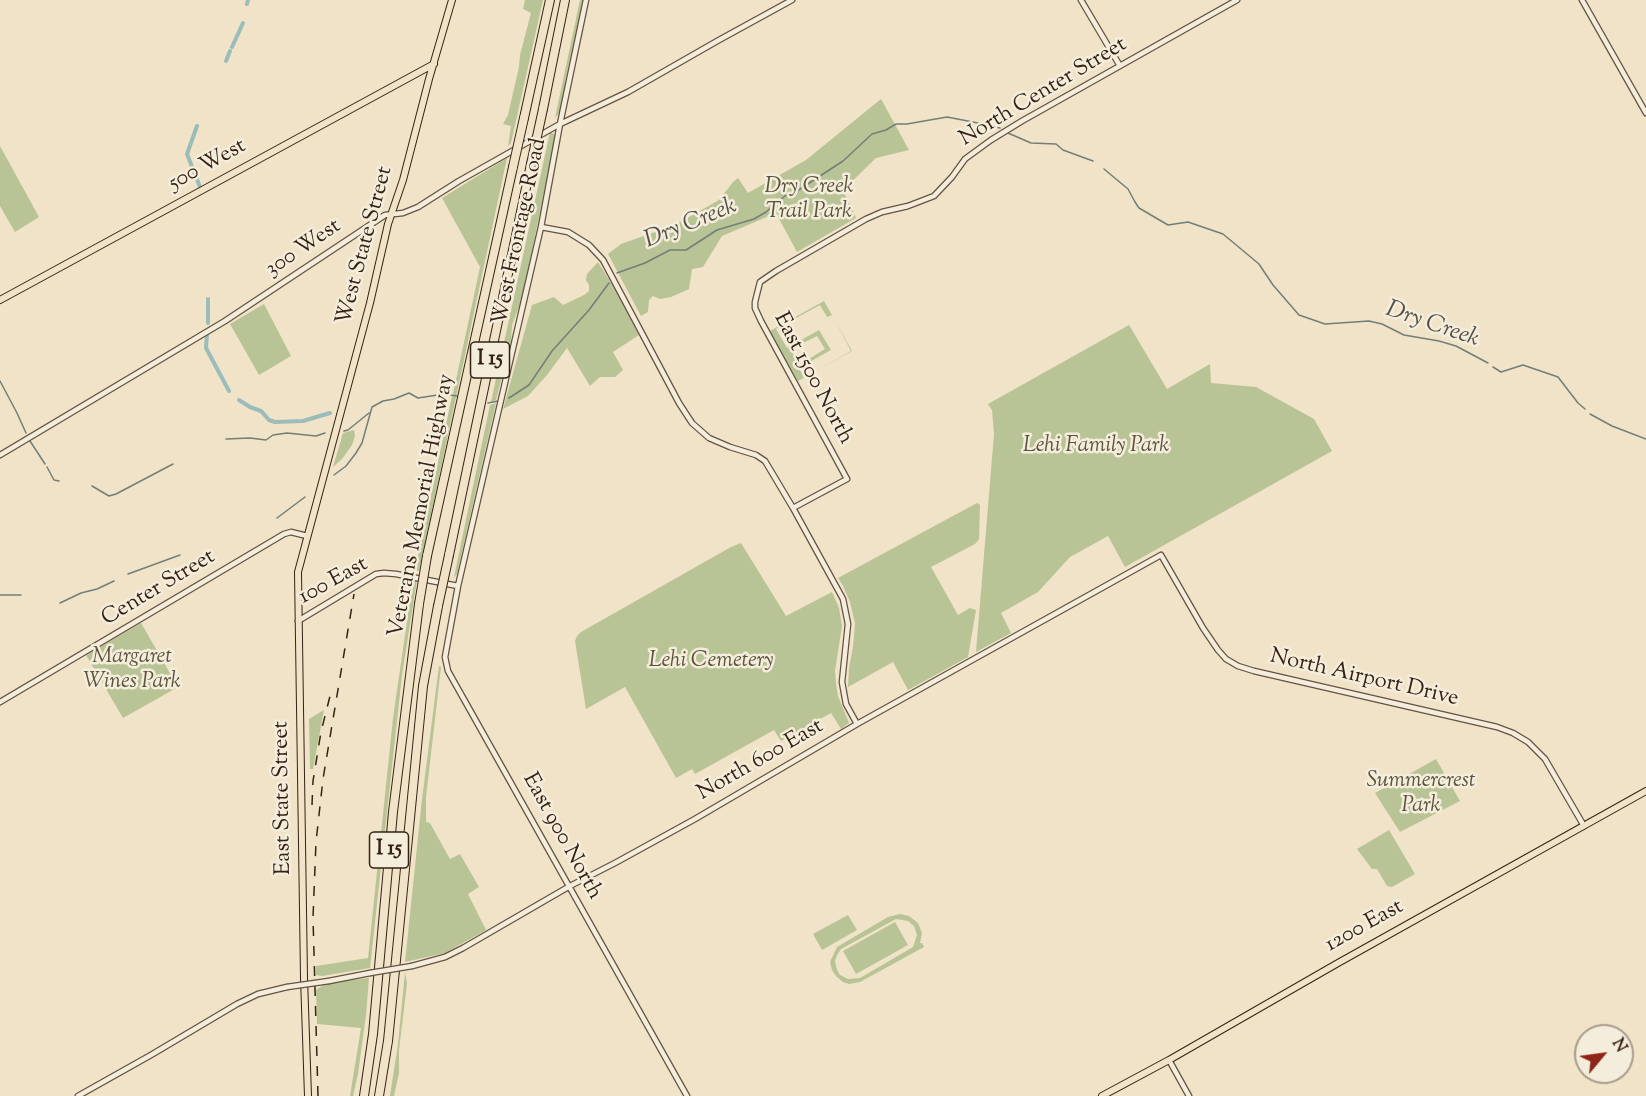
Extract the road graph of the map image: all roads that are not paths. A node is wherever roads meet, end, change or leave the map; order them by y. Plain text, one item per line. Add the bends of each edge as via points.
1 (452, 0) edge
2 (550, 0) edge
3 (565, 0) edge
4 (586, 0) edge
5 (792, 0) edge
6 (1081, 0) edge
7 (1238, 0) edge
8 (1582, 0) edge
9 (434, 64) junction
10 (1120, 66) junction
11 (1646, 113) edge
12 (560, 124) junction
13 (391, 215) junction
14 (541, 226) junction
15 (756, 293) joint
16 (0, 300) edge
17 (0, 455) edge
18 (316, 502) joint
19 (793, 508) junction
20 (307, 536) junction
21 (458, 586) junction
22 (298, 621) junction
23 (1226, 658) joint
24 (0, 702) edge
25 (857, 724) junction
26 (1646, 791) edge
27 (1584, 826) junction
28 (570, 886) junction
29 (1169, 1060) junction
30 (78, 1096) edge
31 (308, 1096) edge
32 (364, 1096) edge
33 (379, 1096) edge
34 (687, 1096) edge
35 (1102, 1096) edge
36 (1189, 1096) edge

1 - 9 main road, West State Street
2 - 32 highway, Veterans Memorial Highway / I 15, bridge via 427,556 393,812 374,1034
3 - 33 highway, Veterans Memorial Highway / I 15, bridge via 423,686 388,1041
4 - 12 street, West Frontage Road
5 - 12 street, 300 West via 628,92
6 - 10 street
7 - 10 street, North Center Street
8 - 11 street
9 - 13 main road, West State Street
9 - 16 main road, 500 West
10 - 15 street, North Center Street via 976,150 934,196 866,219 776,271 760,282
12 - 13 street, 300 West via 418,207
12 - 14 street, West Frontage Road
13 - 17 street, 300 West via 364,228 225,321
13 - 18 main road, West State Street
14 - 19 street via 568,232 599,255 692,423 709,438 765,461
14 - 21 street, West Frontage Road
15 - 19 street, East 1500 North via 755,308 761,321 847,478
18 - 20 main road, East State Street
19 - 25 street via 843,599 848,631 842,682 846,704
20 - 22 main road, East State Street via 298,572
20 - 24 street, Center Street via 284,534
21 - 22 street, 100 East via 376,574
21 - 28 street, East 900 North via 445,657 448,671
22 - 31 main road, East State Street
23 - 25 street, North 600 East via 1203,628 1161,555
23 - 27 street, North Airport Drive via 1254,671 1513,733 1545,759
25 - 28 street, North 600 East via 695,819
26 - 27 main road, 1200 East
27 - 29 main road, 1200 East
28 - 30 street, North 600 East, bridge via 445,957 258,994
28 - 34 street, East 900 North
29 - 35 main road, 1200 East
29 - 36 street

